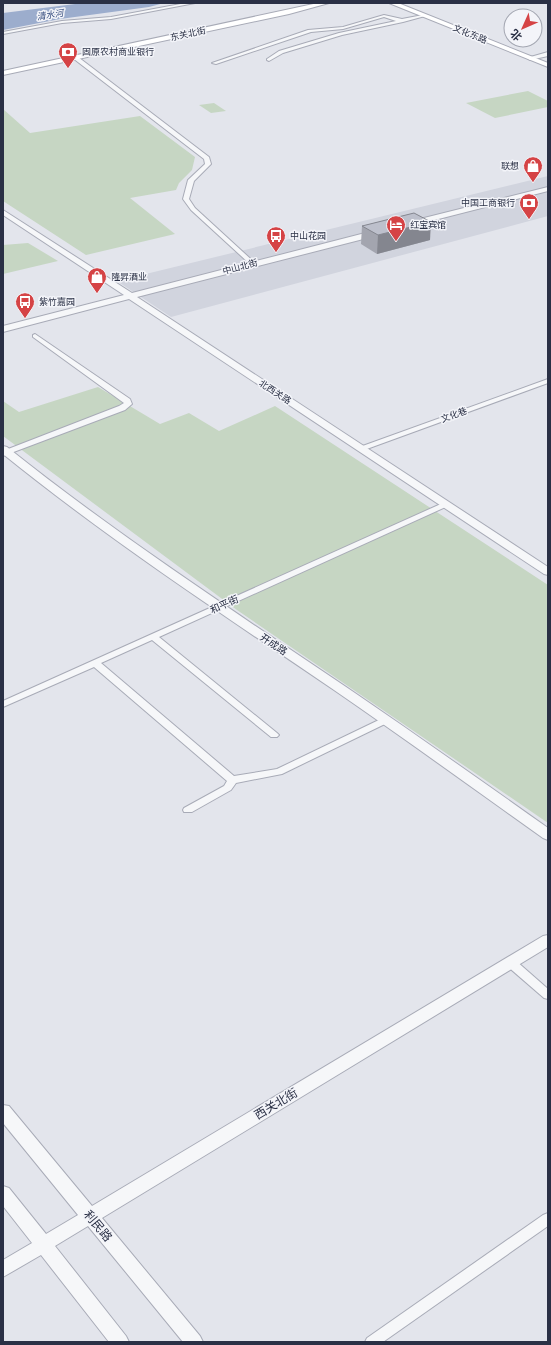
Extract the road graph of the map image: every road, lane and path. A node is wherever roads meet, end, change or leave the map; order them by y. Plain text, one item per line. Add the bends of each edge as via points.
1 (193, 3) edge
2 (316, 3) edge
3 (326, 3) edge
4 (392, 3) edge
5 (397, 3) edge
6 (423, 16) junction
7 (403, 21) junction
8 (3, 33) edge
9 (548, 54) edge
10 (76, 58) junction
11 (532, 58) junction
12 (269, 60) dead end
13 (214, 63) dead end
14 (548, 64) edge
15 (3, 72) edge
16 (548, 189) edge
17 (548, 194) edge
18 (3, 212) edge
19 (253, 264) junction
20 (133, 298) junction
21 (3, 329) edge
22 (3, 333) edge
23 (35, 336) dead end
24 (548, 381) edge
25 (360, 448) junction
26 (4, 452) edge
27 (446, 505) junction
28 (548, 572) edge
29 (218, 606) junction
30 (153, 637) junction
31 (95, 663) junction
32 (3, 704) edge
33 (386, 720) junction
34 (274, 735) dead end
35 (232, 780) junction
36 (188, 810) dead end
37 (548, 835) edge
38 (548, 940) edge
39 (511, 963) junction
40 (548, 995) edge
41 (3, 1111) edge
42 (3, 1193) edge
43 (90, 1216) junction
44 (548, 1219) edge
45 (43, 1244) junction
46 (3, 1269) edge
47 (120, 1342) edge
48 (194, 1342) edge
49 (372, 1342) edge

1 - 8 street via 111,18 62,22
2 - 15 main road, 东关北街
3 - 10 main road, 东关北街
4 - 6 main road, 文化东路
5 - 11 main road, 文化东路
6 - 7 street
6 - 11 main road, 文化东路
7 - 12 street via 340,34 281,52
7 - 13 street via 384,16 343,28 310,31
9 - 11 street
10 - 15 main road, 东关北街
10 - 19 street via 207,158 208,164 191,180 186,199 193,209
11 - 14 main road, 文化东路
16 - 17 street via 403,228
18 - 20 street, 北西关路
19 - 20 street, 中山北街
19 - 20 street, 中山北街 via 384,233
20 - 21 street, 中山北街
20 - 22 street, 中山北街
20 - 25 street, 北西关路
23 - 26 street via 128,404
24 - 25 street, 文化巷
25 - 27 street, 北西关路
26 - 29 street, 开成路
27 - 28 street, 北西关路
27 - 29 street, 和平街
29 - 30 street, 和平街
29 - 33 street, 开成路
30 - 31 street, 和平街
30 - 34 street
31 - 32 street, 和平街
31 - 35 street
33 - 35 street via 279,772
33 - 37 street, 开成路
35 - 36 street via 228,788
38 - 39 street, 西关北街
39 - 40 street
39 - 43 street, 西关北街
41 - 43 street, 利民路
42 - 45 street
43 - 45 street, 西关北街
43 - 48 street, 利民路
44 - 49 street
45 - 46 street, 西关北街
45 - 47 street

